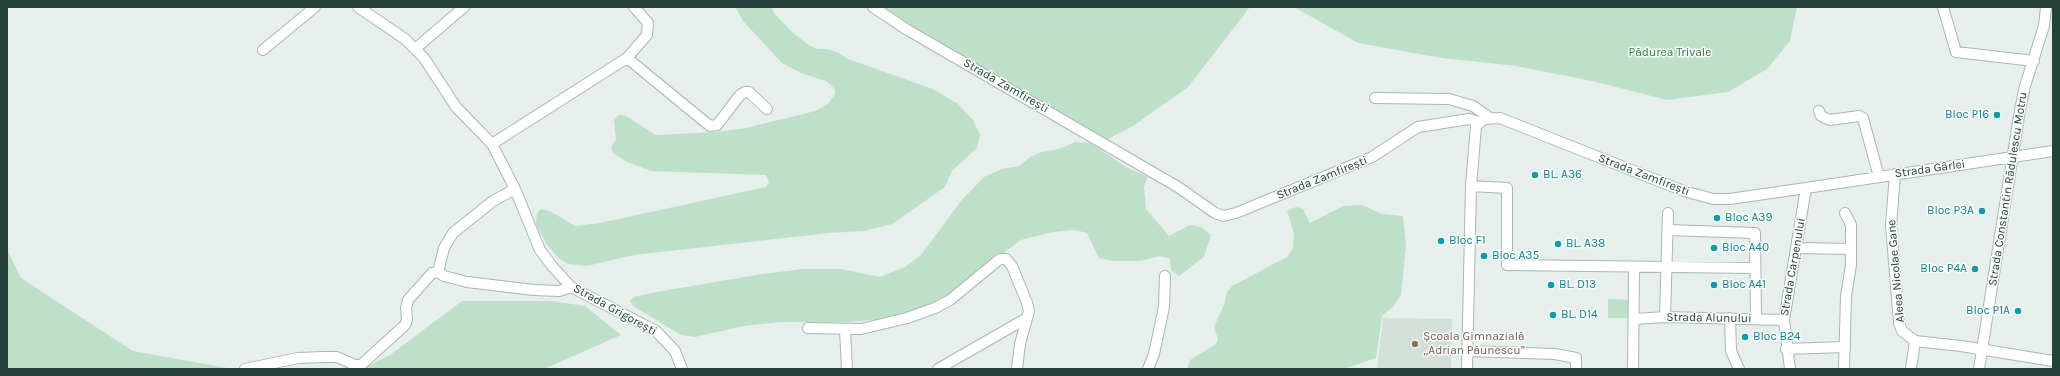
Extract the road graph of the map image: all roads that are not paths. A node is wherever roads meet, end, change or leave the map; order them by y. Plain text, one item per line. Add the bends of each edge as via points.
1 (315, 7) edge
2 (358, 7) edge
3 (464, 7) edge
4 (634, 7) edge
5 (873, 7) edge
6 (1944, 7) edge
7 (2046, 7) edge
8 (415, 49) junction
9 (263, 50) dead end
10 (627, 58) junction
11 (2034, 61) junction
12 (1375, 98) dead end
13 (767, 109) dead end
14 (1819, 111) dead end
15 (1490, 118) junction
16 (1479, 122) junction
17 (492, 144) junction
18 (2053, 151) edge
19 (2012, 157) junction
20 (1896, 174) junction
21 (1879, 177) junction
22 (1471, 186) junction
23 (515, 188) junction
24 (1806, 188) junction
25 (1668, 213) dead end
26 (1845, 213) dead end
27 (1668, 230) junction
28 (1797, 248) junction
29 (1851, 249) junction
30 (1667, 267) junction
31 (1634, 268) junction
32 (1756, 268) junction
33 (438, 272) junction
34 (1165, 276) dead end
35 (571, 287) junction
36 (1665, 317) junction
37 (1027, 318) junction
38 (1730, 318) junction
39 (1634, 319) junction
40 (1756, 319) junction
41 (1784, 320) junction
42 (808, 328) dead end
43 (845, 330) junction
44 (1915, 341) junction
45 (1845, 347) junction
46 (1786, 349) junction
47 (1982, 350) junction
48 (1468, 351) junction
49 (2053, 361) edge
50 (245, 369) edge
51 (682, 369) edge
52 (847, 369) edge
53 (938, 369) edge
54 (1016, 369) edge
55 (1148, 369) edge
56 (1468, 369) edge
57 (1576, 369) edge
58 (1633, 369) edge
59 (1739, 369) edge
60 (1790, 369) edge
61 (1844, 369) edge
62 (1911, 369) edge
63 (1979, 369) edge

1 - 9 street
2 - 8 street, Strada Grigorești via 405,39
3 - 8 street
4 - 10 street via 648,23 647,35
5 - 16 street, Strada Zamfirești via 906,29 1178,187 1215,213 1224,216 1372,157 1418,127 1469,119
6 - 11 street via 1956,52
7 - 11 street, Strada Constantin Rădulescu Motru via 2044,26
8 - 17 street, Strada Grigorești via 424,58 456,107
10 - 13 street via 710,126 717,125 743,93 748,92
10 - 17 street
11 - 19 street, Strada Constantin Rădulescu Motru via 2025,86
12 - 15 street via 1449,99 1473,106
14 - 21 street via 1821,116 1830,120 1859,116 1863,118
15 - 16 street, Strada Zamfirești
15 - 24 street, Strada Zamfirești via 1500,118 1699,196 1730,199
16 - 22 street via 1475,131
17 - 23 street, Strada Grigorești
18 - 19 street, Strada Gârlei
19 - 20 street, Strada Gârlei
19 - 47 street, Strada Constantin Rădulescu Motru
20 - 21 street, Strada Gârlei
20 - 44 street, Aleea Nicolae Gane via 1891,225 1899,323 1902,331
21 - 24 street, Strada Gârlei
22 - 31 street via 1507,188 1507,265
22 - 48 street
23 - 33 street via 493,201 453,233 444,248
23 - 35 street, Strada Grigorești via 540,250
24 - 28 street, Strada Carpenului
25 - 27 street
26 - 29 street via 1851,225
27 - 30 street
27 - 32 street via 1755,233
28 - 29 street
28 - 41 street, Strada Carpenului
29 - 45 street via 1846,296
30 - 31 street
30 - 32 street
30 - 36 street
31 - 39 street
32 - 40 street
33 - 35 street via 467,282 559,291
33 - 50 street via 432,273 424,280 408,300 405,325 361,365 337,357 324,357 298,358
34 - 55 street via 1164,307 1154,354
35 - 51 street, Strada Grigorești via 656,331 675,351
36 - 38 street, Strada Alunului
36 - 39 street, Strada Alunului
37 - 43 street via 1027,303 1010,262 1000,259 967,287 935,308 886,324
37 - 53 street
37 - 54 street
38 - 40 street, Strada Alunului
38 - 59 street via 1731,351
39 - 58 street
40 - 41 street, Strada Alunului
41 - 46 street, Strada Carpenului
42 - 43 street
43 - 52 street
44 - 47 street
44 - 62 street
45 - 46 street
45 - 61 street
46 - 60 street, Strada Carpenului
47 - 49 street
47 - 63 street, Strada Constantin Rădulescu Motru
48 - 56 street
48 - 57 street via 1555,354 1576,358

